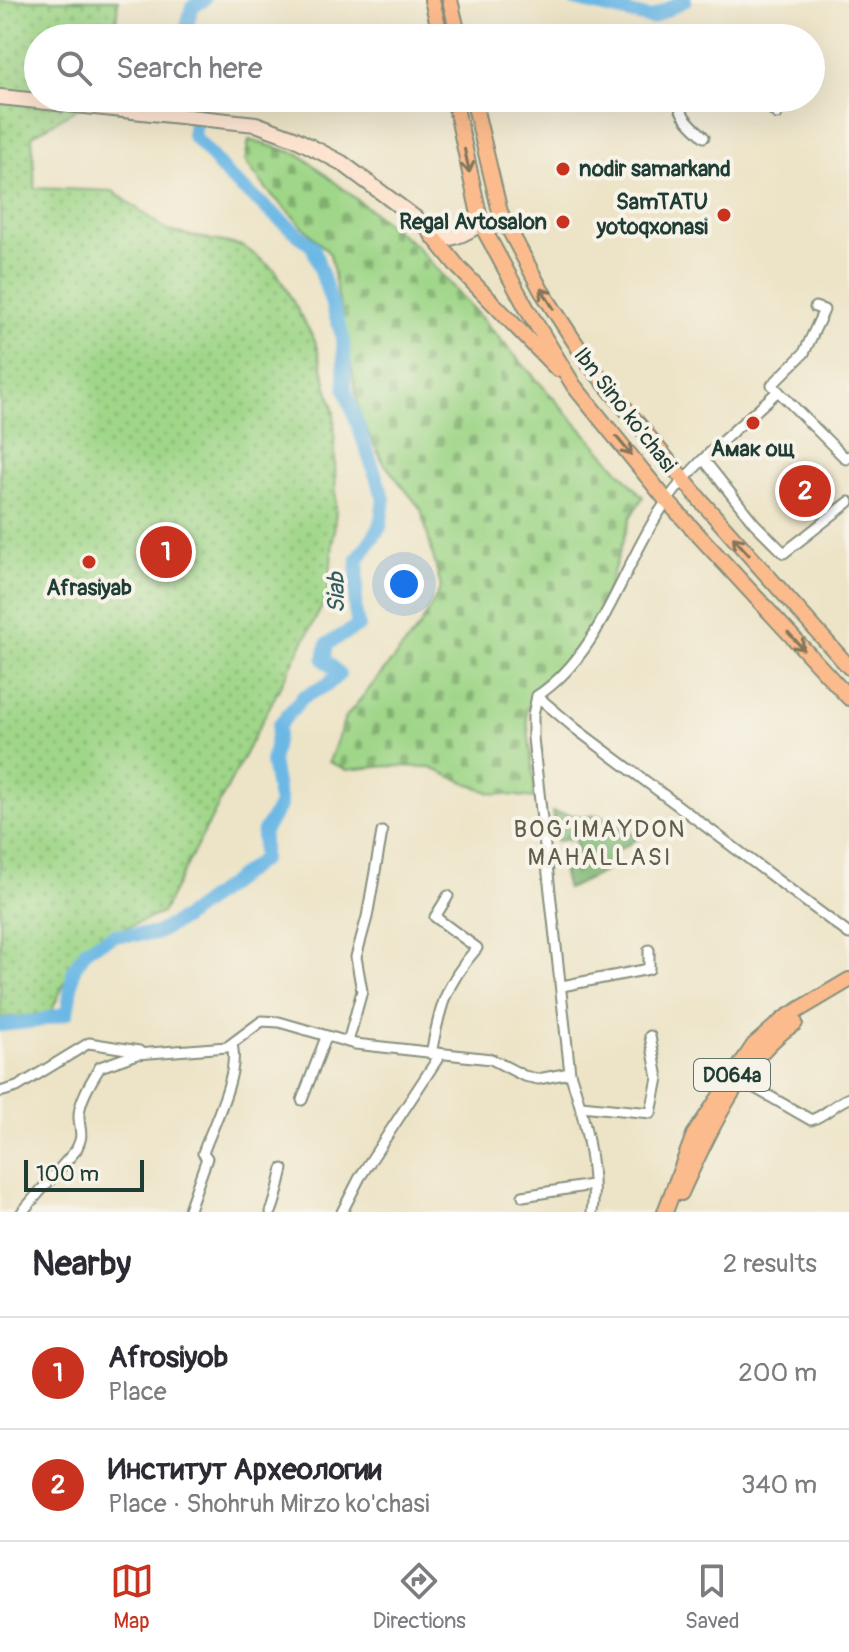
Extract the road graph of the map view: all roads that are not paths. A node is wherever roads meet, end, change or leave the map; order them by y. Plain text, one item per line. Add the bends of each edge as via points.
1 (432, 0) edge
2 (450, 0) edge
3 (438, 24) edge
4 (456, 24) edge
5 (0, 97) edge
6 (24, 100) edge
7 (140, 112) edge
8 (457, 112) edge
9 (476, 112) edge
10 (681, 112) edge
11 (704, 137) dead end
12 (500, 212) junction
13 (481, 224) junction
14 (432, 235) junction
15 (815, 307) dead end
16 (574, 386) junction
17 (778, 391) junction
18 (848, 459) edge
19 (704, 460) junction
20 (683, 479) junction
21 (667, 501) junction
22 (849, 502) edge
23 (849, 667) edge
24 (537, 696) junction
25 (849, 698) edge
26 (382, 832) dead end
27 (448, 896) dead end
28 (849, 934) edge
29 (649, 950) dead end
30 (849, 980) edge
31 (562, 986) junction
32 (849, 990) edge
33 (650, 1036) dead end
34 (326, 1037) junction
35 (348, 1042) junction
36 (232, 1045) junction
37 (147, 1052) junction
38 (436, 1054) junction
39 (570, 1073) junction
40 (741, 1080) junction
41 (0, 1092) edge
42 (849, 1098) edge
43 (302, 1100) dead end
44 (581, 1106) junction
45 (283, 1169) dead end
46 (592, 1185) junction
47 (523, 1196) dead end
48 (22, 1212) edge
49 (188, 1212) edge
50 (271, 1212) edge
51 (342, 1212) edge
52 (592, 1212) edge
53 (665, 1212) edge
54 (674, 1212) edge

1 - 3 main road
2 - 4 main road
5 - 6 street
7 - 14 street via 256,124 294,138 369,181
8 -> 13 main road, Ibn Sino ko'chasi
9 - 12 main road, Ibn Sino ko'chasi
10 - 11 street
12 - 13 main road
20 -> 12 main road, Ibn Sino ko'chasi via 589,364 541,290
13 - 14 street via 457,237
13 - 16 main road, Ibn Sino ko'chasi
14 - 16 main road
15 - 17 street via 824,310 804,353 772,385
16 -> 21 main road, Ibn Sino ko'chasi
17 - 18 street
17 - 19 street
19 - 20 street
19 - 22 street via 784,553
20 - 21 street
23 -> 20 main road, Ibn Sino ko'chasi
21 - 24 street via 592,639
21 -> 25 main road, Ibn Sino ko'chasi
24 - 28 street
24 - 31 street via 533,738
26 - 35 street via 356,957 362,991
27 - 38 street via 435,917 477,948 447,990 438,1013
29 - 31 street via 649,969
30 - 53 main road, D064a via 785,1018 754,1045 694,1135
31 - 39 street
32 - 40 main road, D064a via 790,1027
33 - 44 street via 658,1078 651,1113
34 - 35 street
34 - 36 street via 262,1021
34 - 43 street
35 - 38 street
36 - 37 street
36 - 49 street via 232,1074
37 - 41 street via 89,1043
37 - 48 street via 100,1067 81,1108 82,1139
38 - 39 street via 491,1059 538,1079
38 - 51 street
39 - 44 street
40 - 42 street via 811,1120
40 - 54 main road, D064a via 705,1142
44 - 46 street
45 - 50 street
46 - 47 street
46 - 52 street

